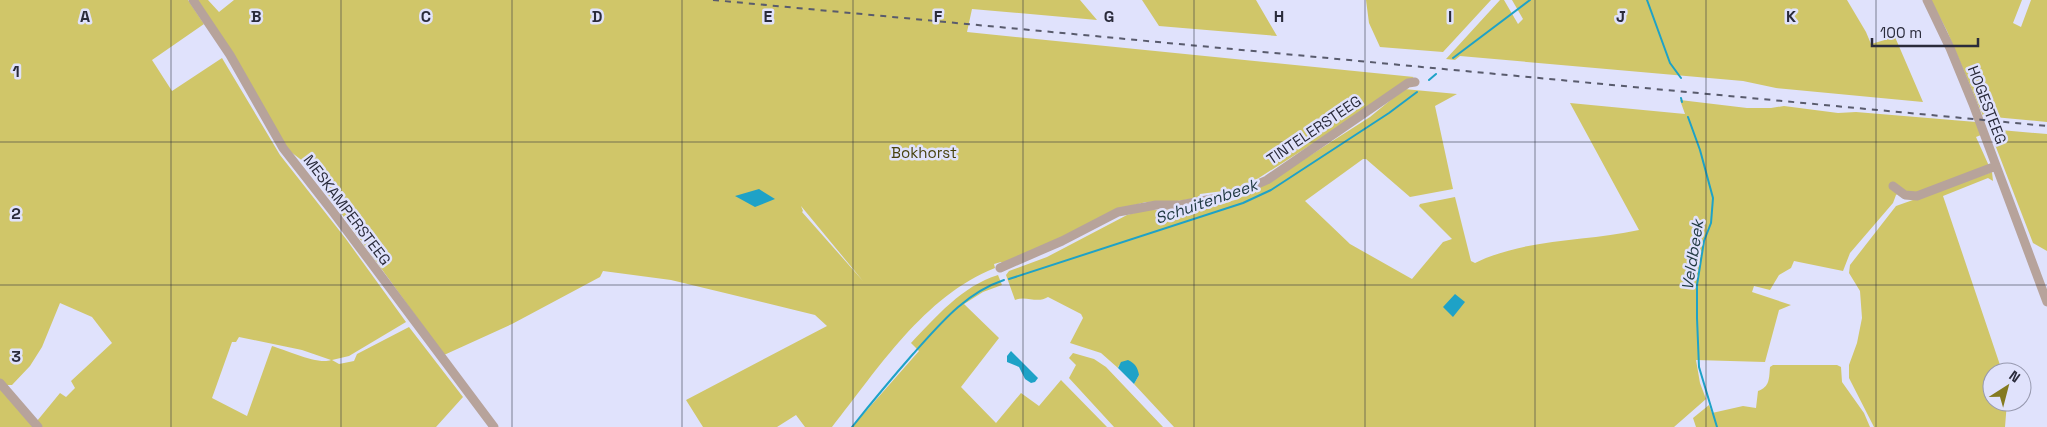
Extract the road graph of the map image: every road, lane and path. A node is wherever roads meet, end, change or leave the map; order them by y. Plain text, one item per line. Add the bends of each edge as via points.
1 (193, 0) edge
2 (1927, 0) edge
3 (1415, 82) dead end
4 (1996, 166) junction
5 (1893, 186) dead end
6 (1000, 268) dead end
7 (2047, 302) edge
8 (0, 383) edge
9 (38, 427) edge
10 (494, 427) edge

1 - 10 street, MESKAMPERSTEEG via 230,55 283,148
2 - 4 street, HOGESTEEG via 1963,80
3 - 6 street, TINTELERSTEEG via 1408,83 1267,180 1242,191 1180,205 1156,205 1118,212
4 - 5 street, HOGESTEEG via 1917,196 1903,194
4 - 7 street, HOGESTEEG
8 - 9 street

